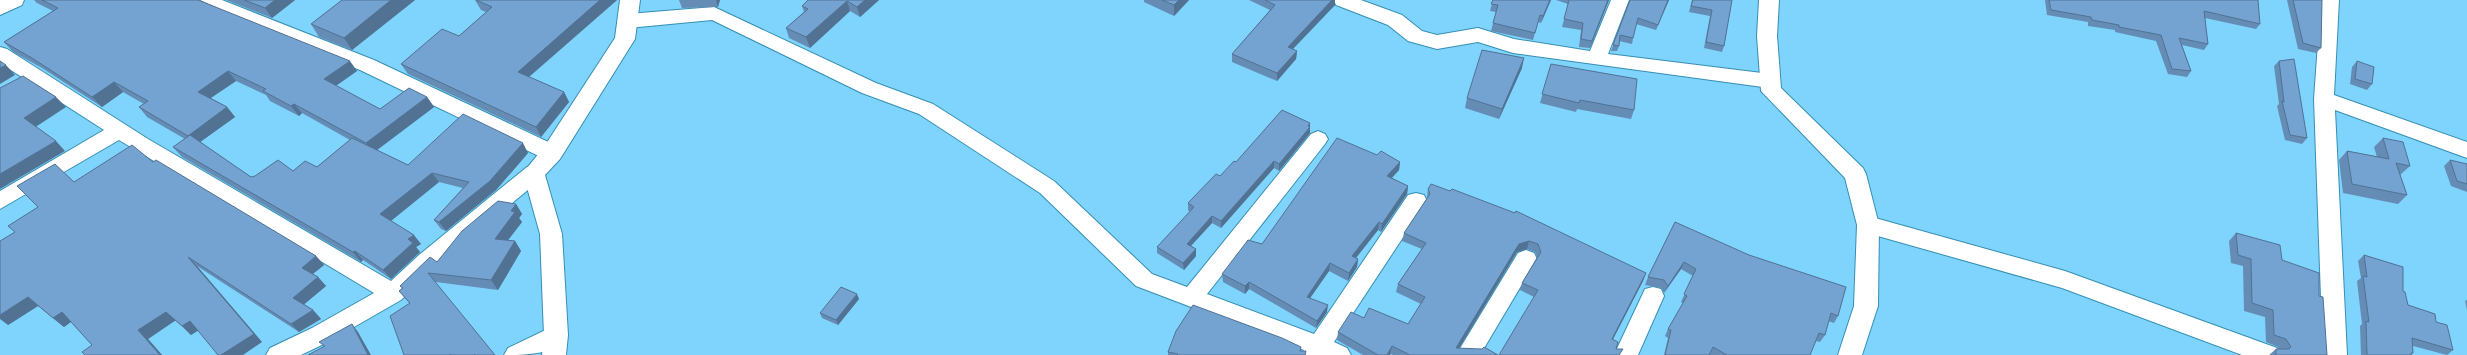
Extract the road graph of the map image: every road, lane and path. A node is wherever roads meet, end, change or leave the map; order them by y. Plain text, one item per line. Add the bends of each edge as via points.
1 (15, 0) edge
2 (213, 0) edge
3 (1342, 0) edge
4 (1620, 0) edge
5 (1769, 0) edge
6 (2330, 0) edge
7 (0, 9) edge
8 (629, 10) edge
9 (0, 54) edge
10 (1596, 59) junction
11 (1770, 81) junction
12 (2324, 98) junction
13 (120, 130) junction
14 (1318, 139) dead end
15 (2467, 150) edge
16 (552, 153) junction
17 (534, 173) junction
18 (0, 201) edge
19 (1416, 201) dead end
20 (1868, 225) junction
21 (1526, 259) dead end
22 (393, 293) junction
23 (1653, 296) dead end
24 (1191, 298) junction
25 (555, 345) edge
26 (1316, 350) edge
27 (278, 355) edge
28 (516, 355) edge
29 (1339, 355) edge
30 (1468, 355) edge
31 (1626, 355) edge
32 (1850, 355) edge
33 (2269, 355) edge
34 (2335, 355) edge

1 - 7 street
2 - 16 street via 210,2 367,65
3 - 10 street via 1395,20 1415,36 1437,42 1478,35 1513,46
4 - 10 street
5 - 11 street via 1767,36
6 - 12 street
8 - 16 street via 625,39
8 - 24 street via 714,14 869,88 926,109 1046,187 1144,280
9 - 13 street via 26,79
10 - 11 street
11 - 20 street via 1771,91 1855,174
12 - 15 street
12 - 34 street
13 - 18 street
13 - 22 street
14 - 24 street
16 - 17 street
17 - 22 street via 427,261
17 - 25 street via 552,234
19 - 26 street
20 - 32 street via 1866,306
20 - 33 street via 2065,280
21 - 30 street
22 - 27 street via 320,335
23 - 31 street
24 - 26 street
25 - 28 street
26 - 29 street

